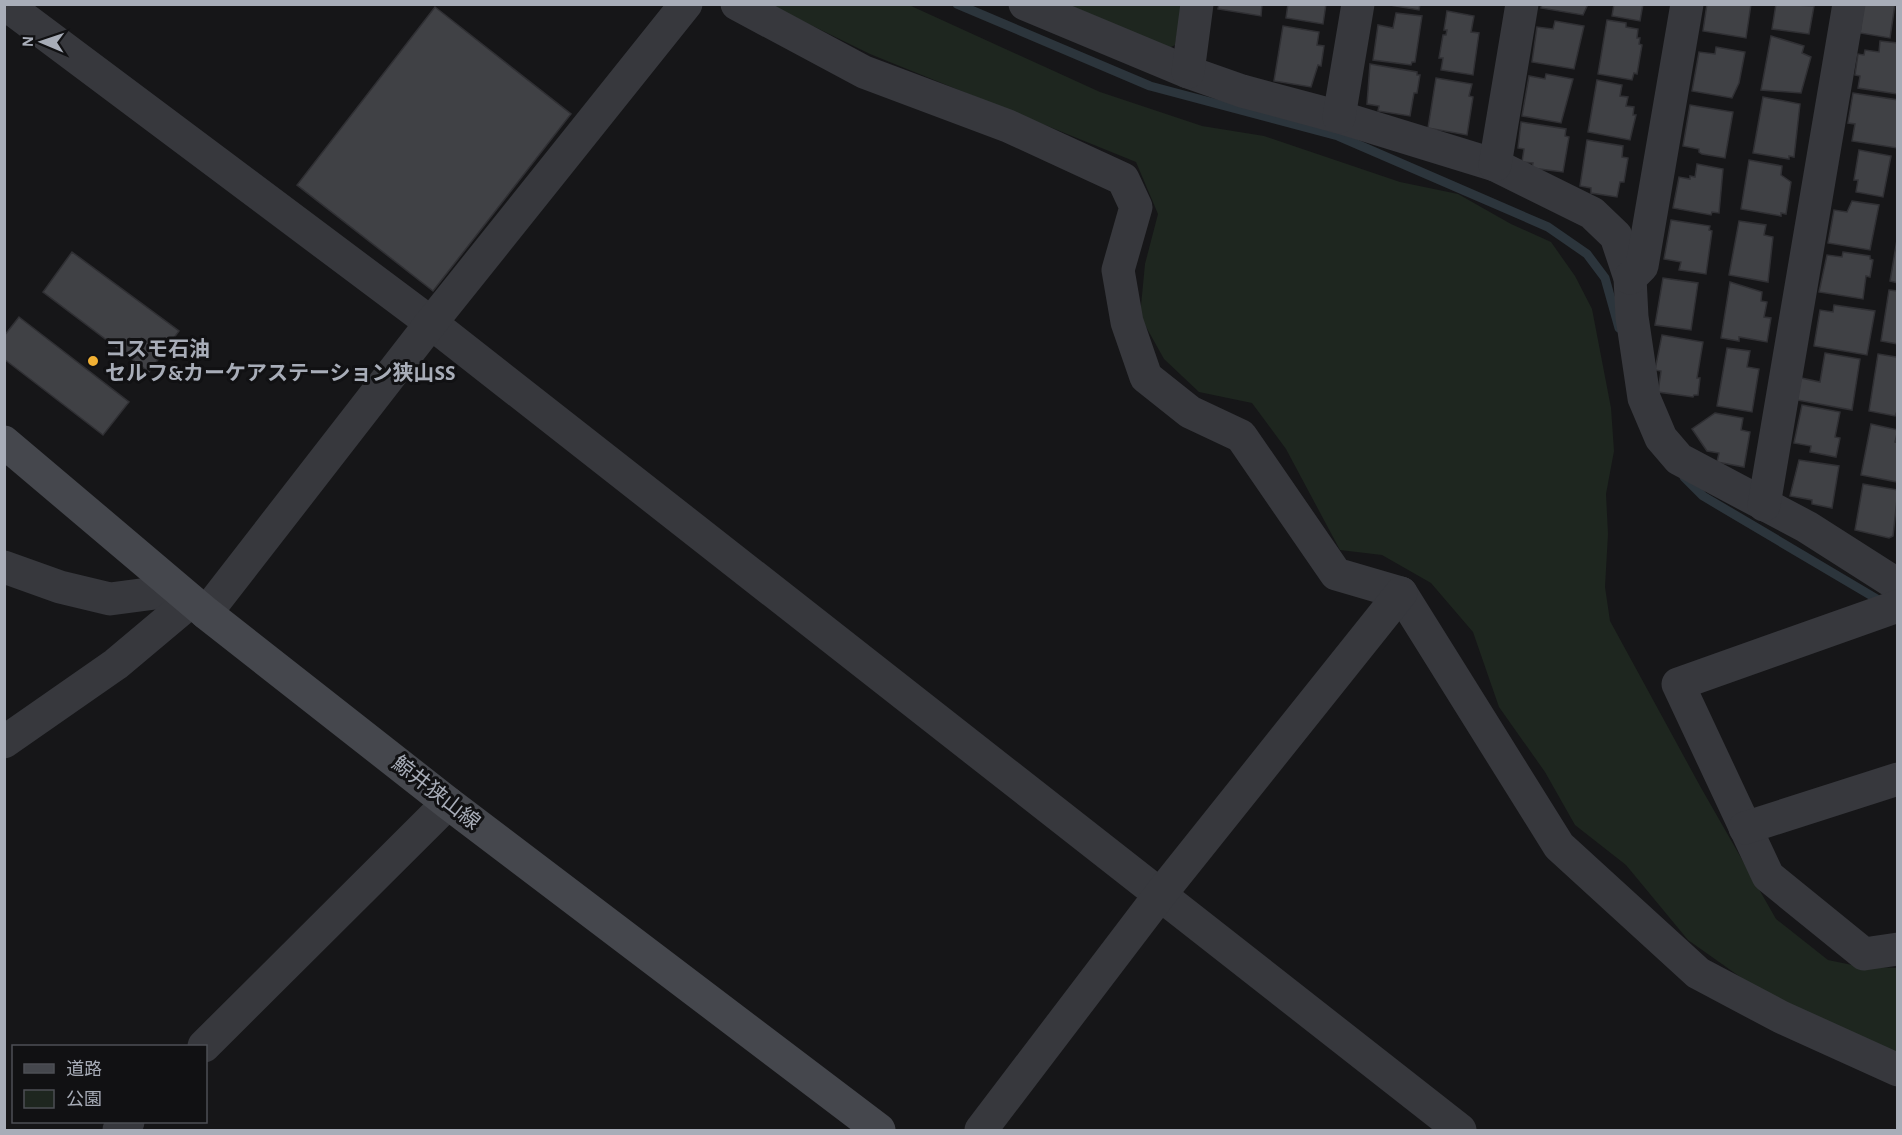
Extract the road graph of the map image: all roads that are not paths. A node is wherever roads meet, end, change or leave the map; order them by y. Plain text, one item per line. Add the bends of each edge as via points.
1 (5, 4) edge
2 (686, 4) edge
3 (737, 4) edge
4 (1025, 4) edge
5 (1197, 4) edge
6 (1359, 4) edge
7 (1522, 4) edge
8 (1687, 4) edge
9 (1849, 4) edge
10 (1188, 72) junction
11 (1339, 117) junction
12 (1495, 165) junction
13 (1630, 278) junction
14 (431, 323) junction
15 (4, 442) edge
16 (1764, 505) junction
17 (4, 567) edge
18 (1898, 585) edge
19 (1401, 593) junction
20 (192, 601) junction
21 (1898, 606) edge
22 (4, 742) edge
23 (1898, 779) edge
24 (448, 803) junction
25 (1745, 828) junction
26 (1159, 896) junction
27 (1898, 949) edge
28 (206, 1045) edge
29 (1898, 1070) edge
30 (879, 1131) edge
31 (981, 1131) edge
32 (1460, 1131) edge

1 - 14 street
2 - 14 street
3 - 19 street via 864,72 1008,126 1123,179 1136,207 1118,270 1127,322 1146,377 1190,412 1241,436 1336,574
4 - 10 street
5 - 10 street
6 - 11 street
7 - 12 street
8 - 13 street via 1642,266
9 - 16 street
10 - 11 street
11 - 12 street
12 - 13 street via 1592,213 1616,236
13 - 16 street via 1644,398 1661,438 1679,459
14 - 20 street
14 - 26 street
15 - 20 main road, 鯨井狭山線
16 - 18 street via 1807,527
17 - 20 street via 110,599
19 - 26 street
19 - 29 street via 1559,846 1698,973 1781,1017
20 - 22 street via 116,664
20 - 24 main road, 鯨井狭山線
21 - 25 street via 1678,684
23 - 25 street
24 - 28 street
24 - 30 main road, 鯨井狭山線
25 - 27 street via 1768,876 1864,954
26 - 31 street
26 - 32 street

